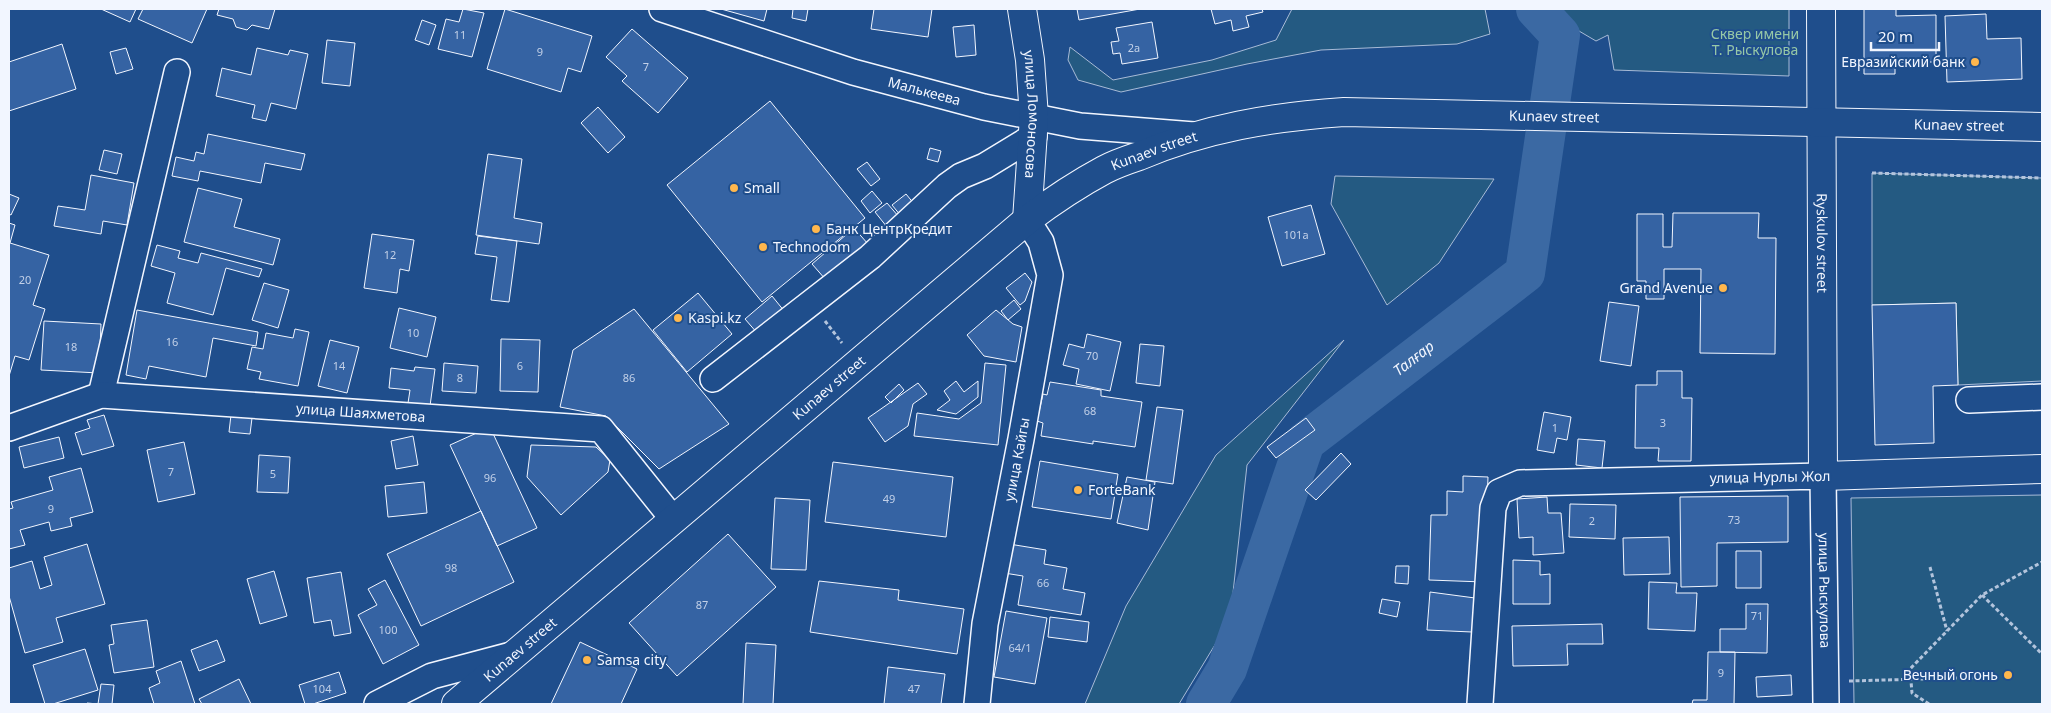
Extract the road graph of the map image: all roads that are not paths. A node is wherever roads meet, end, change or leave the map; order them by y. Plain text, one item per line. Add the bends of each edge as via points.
1 (662, 9) edge
2 (1022, 9) edge
3 (1820, 9) edge
4 (176, 72) dead end
5 (1821, 123) junction
6 (1034, 127) junction
7 (2042, 128) edge
8 (1194, 135) junction
9 (1027, 220) junction
10 (713, 379) dead end
11 (101, 395) junction
12 (2042, 397) edge
13 (1969, 400) dead end
14 (9, 428) edge
15 (2042, 470) edge
16 (1824, 476) junction
17 (673, 519) junction
18 (515, 654) junction
19 (1826, 693) edge
20 (377, 704) edge
21 (456, 704) edge
22 (977, 704) edge
23 (1480, 704) edge

1 - 6 street, Малькеева via 853,72 984,107
2 - 6 main road, улица Ломоносова via 1030,60
3 - 5 main road, Ryskulov street
4 - 11 street
5 - 7 main road, Kunaev street
5 - 8 main road, Kunaev street via 1344,112 1248,122
5 - 16 main road, Ryskulov street
6 - 8 street, Малькеева via 1080,126
6 - 9 main road, улица Ломоносова
6 - 10 street via 985,166 947,186 870,257
8 - 9 main road, Kunaev street via 1104,170 1056,198
9 - 17 main road, Kunaev street
9 - 22 street, улица Кайгы via 1042,242 1050,275 984,624
11 - 14 street, улица Шаяхметова
11 - 17 street, улица Шаяхметова via 601,429
12 - 13 street
15 - 16 main road, улица Нурлы Жол
16 - 19 street, улица Рыскулова
16 - 23 street, улица Нурлы Жол via 1520,483 1499,492 1493,508
17 - 18 main road, Kunaev street
18 - 20 street via 432,676
18 - 21 main road, Kunaev street

